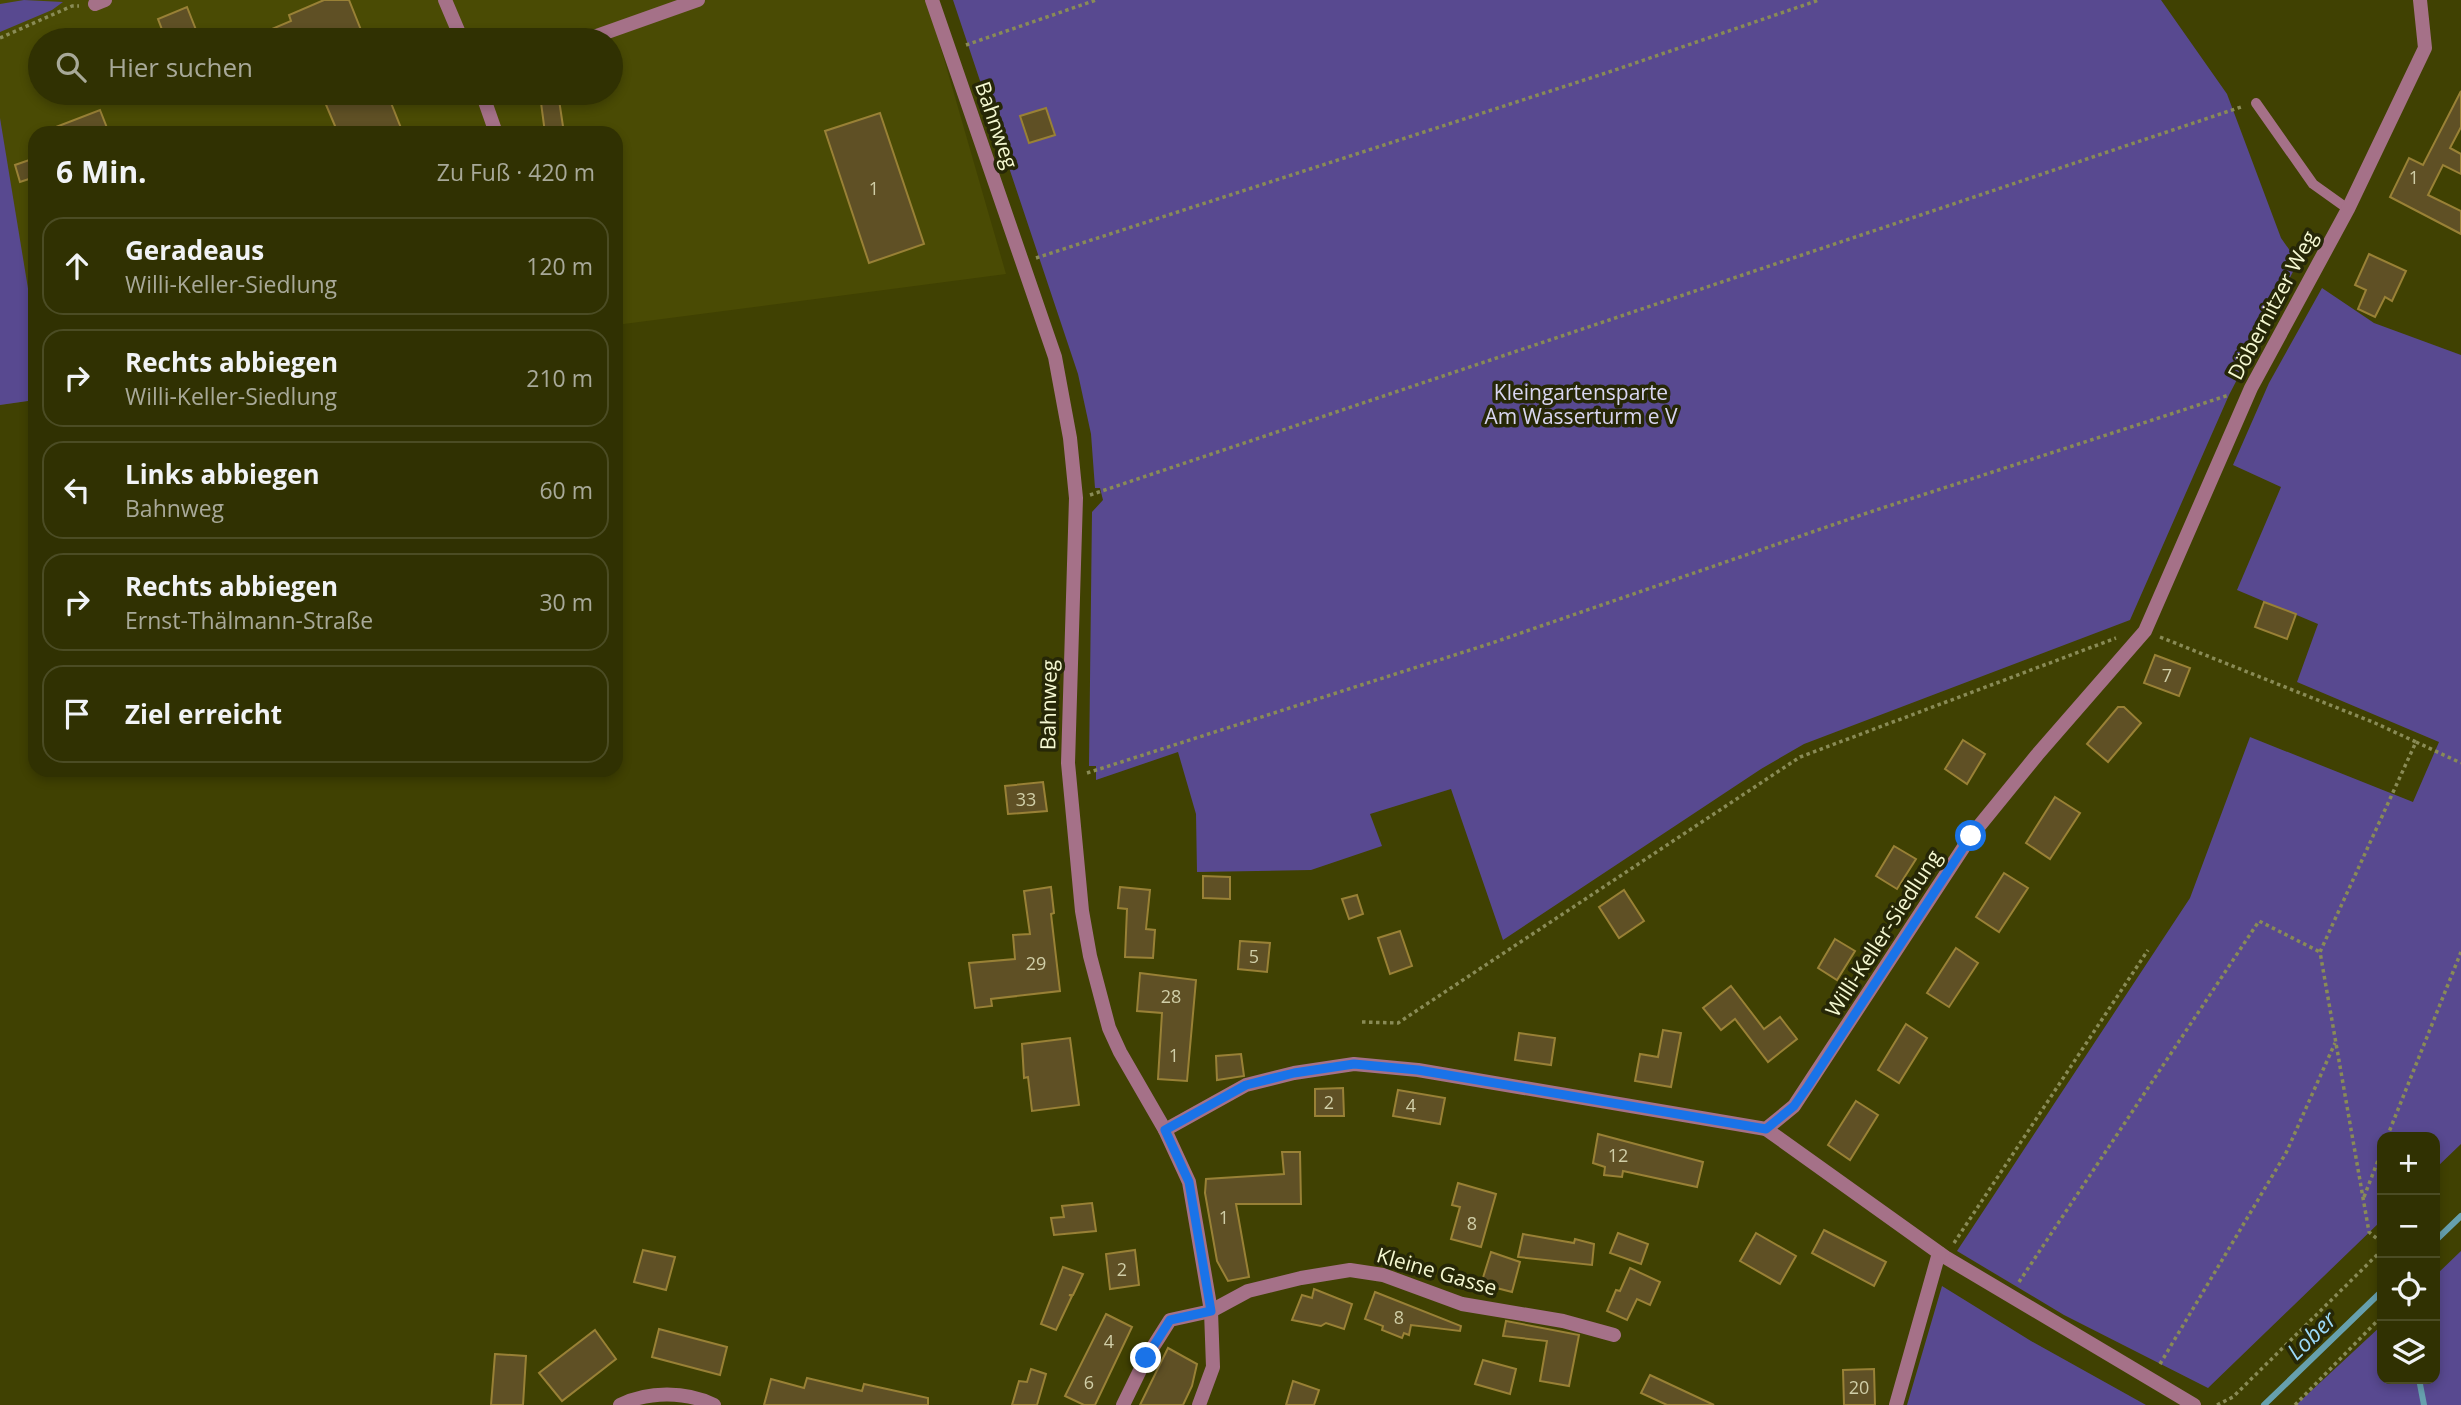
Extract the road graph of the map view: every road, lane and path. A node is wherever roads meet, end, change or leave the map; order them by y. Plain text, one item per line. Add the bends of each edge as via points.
1 (445, 0) edge
2 (698, 0) edge
3 (932, 0) edge
4 (1096, 0) edge
5 (1819, 0) edge
6 (2420, 0) edge
7 (100, 2) edge
8 (456, 28) edge
9 (619, 28) edge
10 (0, 38) edge
11 (949, 48) junction
12 (2256, 103) joint
13 (486, 105) edge
14 (494, 126) edge
15 (2348, 209) junction
16 (1021, 262) junction
17 (2251, 388) junction
18 (1076, 498) junction
19 (2145, 631) junction
20 (2416, 742) junction
21 (2461, 763) edge
22 (1069, 776) junction
23 (2148, 950) dead end
24 (2320, 952) junction
25 (2461, 952) edge
26 (1362, 1022) dead end
27 (2336, 1041) junction
28 (1766, 1129) junction
29 (1165, 1130) junction
30 (2389, 1132) edge
31 (2377, 1163) edge
32 (2363, 1199) junction
33 (2377, 1239) edge
34 (1942, 1255) junction
35 (2377, 1256) edge
36 (2011, 1296) junction
37 (1211, 1311) junction
38 (2377, 1321) edge
39 (1614, 1335) dead end
40 (2151, 1380) junction
41 (620, 1405) edge
42 (714, 1405) edge
43 (1123, 1405) edge
44 (1199, 1405) edge
45 (1896, 1405) edge
46 (2194, 1405) edge
47 (2217, 1405) edge
48 (2295, 1405) edge

1 - 8 street
2 - 9 street
3 - 11 street, Bahnweg
4 - 11 path
5 - 16 path
6 - 15 street, Döbernitzer Weg via 2426,48
7 - 10 path via 72,6
11 - 16 street, Bahnweg
12 - 15 lane via 2313,184
12 - 18 path via 1102,493
13 - 14 street
15 - 17 street, Döbernitzer Weg
16 - 18 street, Bahnweg via 1055,357
17 - 19 street, Döbernitzer Weg
17 - 22 path via 1880,509 1479,648 1096,772
18 - 22 street, Bahnweg
19 - 20 path
19 - 26 path via 1800,757 1398,1023
19 - 28 street, Willi-Keller-Siedlung via 1971,836 1808,1086 1794,1106
20 - 21 path
20 - 24 path
22 - 29 street, Bahnweg via 1082,911 1099,995 1120,1052
23 - 34 path
24 - 27 path
24 - 36 path via 2259,921
25 - 30 path
27 - 32 path
27 - 40 path via 2286,1153
28 - 29 street via 1418,1070 1354,1064 1246,1085
28 - 34 street
29 - 37 street, Bahnweg via 1189,1182
31 - 32 path
32 - 33 path via 2369,1232
34 - 36 street
34 - 45 street
35 - 47 path via 2233,1397
36 - 40 street
37 - 39 street, Kleine Gasse via 1248,1292 1350,1270 1383,1275 1462,1304 1563,1321
37 - 43 street, Kleine Gasse via 1170,1320
37 - 44 street, Bahnweg via 1213,1367
38 - 48 path
40 - 46 street
41 - 42 street via 663,1394

